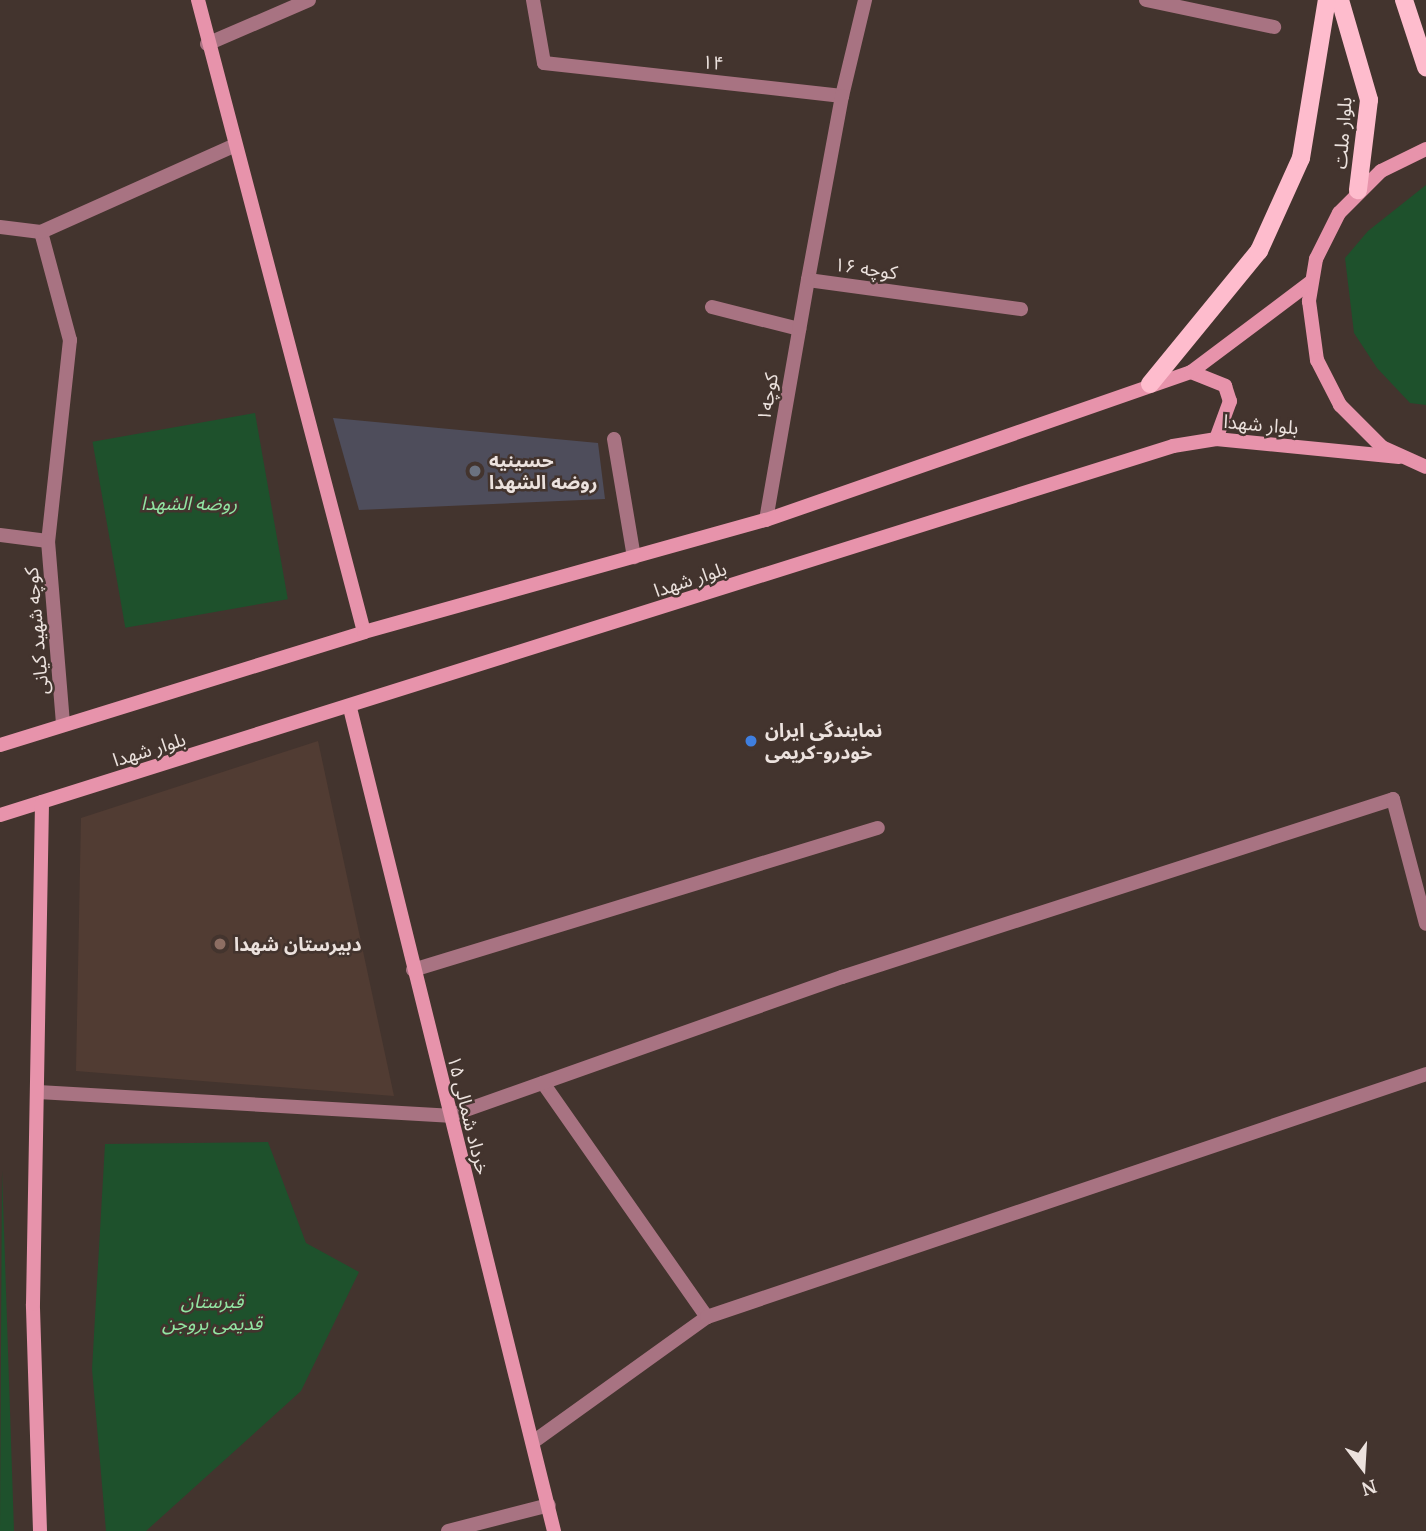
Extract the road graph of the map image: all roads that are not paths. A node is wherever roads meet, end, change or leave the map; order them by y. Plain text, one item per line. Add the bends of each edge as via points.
1 (198, 0) edge
2 (309, 0) edge
3 (533, 0) edge
4 (865, 0) edge
5 (1146, 0) edge
6 (1327, 0) edge
7 (1340, 0) edge
8 (1404, 0) edge
9 (1274, 27) dead end
10 (206, 44) junction
11 (1426, 67) edge
12 (842, 96) junction
13 (233, 146) junction
14 (1426, 149) edge
15 (1358, 190) junction
16 (0, 227) edge
17 (41, 232) junction
18 (808, 280) junction
19 (1311, 282) junction
20 (712, 307) dead end
21 (1021, 309) dead end
22 (799, 329) junction
23 (1191, 372) junction
24 (1150, 384) junction
25 (614, 439) dead end
26 (1216, 439) junction
27 (1399, 457) junction
28 (1426, 467) edge
29 (766, 520) junction
30 (0, 535) edge
31 (48, 541) junction
32 (634, 557) junction
33 (364, 632) junction
34 (350, 708) junction
35 (63, 724) junction
36 (0, 745) edge
37 (42, 802) junction
38 (0, 815) edge
39 (878, 828) dead end
40 (1426, 924) edge
41 (413, 970) junction
42 (1426, 1074) edge
43 (543, 1083) junction
44 (38, 1092) junction
45 (449, 1116) junction
46 (707, 1317) junction
47 (533, 1443) junction
48 (549, 1505) junction
49 (40, 1531) edge
50 (448, 1531) edge
51 (554, 1531) edge

1 - 10 main road
2 - 10 street
3 - 12 street, ۱۴ via 544,63
4 - 12 street
5 - 9 street
6 - 24 main road via 1301,158 1259,251
7 - 15 main road, بلوار ملت via 1369,100
8 - 11 main road
10 - 13 main road
12 - 18 street, کوچه ۱۶
13 - 17 street
13 - 33 main road
14 - 15 main road via 1388,166
15 - 19 main road via 1330,227
16 - 17 street
17 - 31 street via 70,340
18 - 21 street, کوچه ۱۶
18 - 22 street, کوچه۱
19 - 23 main road, بلوار شهدا
19 - 27 main road via 1311,334 1326,383 1357,426
20 - 22 street
22 - 29 street, کوچه۱
23 - 24 main road, بلوار شهدا
23 - 26 main road via 1225,386 1230,401
24 - 29 main road, بلوار شهدا
25 - 32 street
26 - 27 main road, بلوار شهدا
26 - 34 main road, بلوار شهدا via 1173,446
27 - 28 main road
29 - 32 main road, بلوار شهدا
30 - 31 street, کوچه شهید کیانی
31 - 35 street, کوچه شهید کیانی
32 - 33 main road, بلوار شهدا
33 - 35 main road, بلوار شهدا
34 - 37 main road, بلوار شهدا
34 - 41 main road, ۱۵ خرداد شمالی
35 - 36 main road, بلوار شهدا
37 - 38 main road, بلوار شهدا
37 - 44 main road
39 - 41 street
40 - 43 street via 1393,799 842,977
41 - 45 main road, ۱۵ خرداد شمالی
42 - 46 street
43 - 45 street
43 - 46 street
44 - 45 street
44 - 49 main road via 33,1304
45 - 47 main road, ۱۵ خرداد شمالی
46 - 47 street
47 - 48 main road, ۱۵ خرداد شمالی
48 - 50 street
48 - 51 main road, ۱۵ خرداد شمالی

